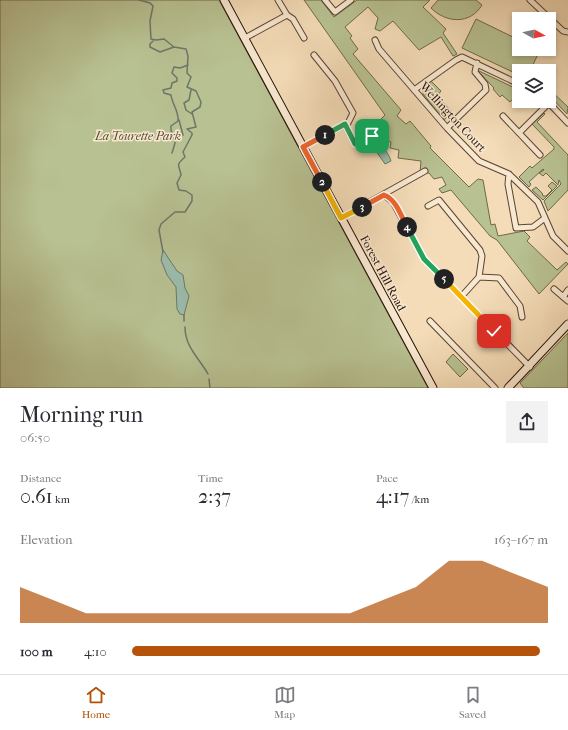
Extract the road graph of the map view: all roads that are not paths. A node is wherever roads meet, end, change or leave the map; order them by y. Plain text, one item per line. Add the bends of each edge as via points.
1 (224, 0) edge
2 (278, 0) edge
3 (325, 0) edge
4 (530, 0) edge
5 (349, 1) edge
6 (287, 15) junction
7 (568, 32) edge
8 (245, 38) junction
9 (304, 38) dead end
10 (375, 40) dead end
11 (314, 55) dead end
12 (477, 63) junction
13 (512, 80) edge
14 (414, 90) junction
15 (542, 108) edge
16 (554, 108) edge
17 (503, 116) dead end
18 (568, 123) edge
19 (345, 124) junction
20 (447, 128) junction
21 (519, 133) junction
22 (372, 136) dead end
23 (303, 147) junction
24 (540, 155) dead end
25 (425, 171) dead end
26 (509, 174) junction
27 (519, 184) junction
28 (510, 194) junction
29 (384, 195) junction
30 (428, 206) dead end
31 (341, 218) junction
32 (545, 218) junction
33 (568, 251) edge
34 (479, 277) junction
35 (554, 289) dead end
36 (568, 290) edge
37 (461, 296) junction
38 (563, 296) junction
39 (568, 301) edge
40 (522, 317) dead end
41 (430, 321) dead end
42 (568, 324) edge
43 (530, 367) junction
44 (433, 388) edge
45 (495, 388) edge
46 (508, 388) edge

1 - 8 street, Forest Hill Road
2 - 6 street
3 - 5 street via 335,12
4 - 7 street via 563,31
6 - 8 street
6 - 9 street via 293,19
8 - 23 street, Forest Hill Road
10 - 14 street, Wellington Court via 379,49
11 - 19 street via 335,81 352,110 351,120
12 - 13 street
12 - 14 street via 464,58 456,60
12 - 20 street via 475,72 485,84 486,90
14 - 20 street, Wellington Court
15 - 21 street
16 - 18 street
17 - 21 street
19 - 22 street via 355,144
19 - 23 street
20 - 26 street, Wellington Court via 479,161
21 - 24 street
23 - 31 street, Forest Hill Road
25 - 29 street
26 - 27 street, Wellington Court
26 - 28 street
27 - 28 street
27 - 32 street, Wellington Court via 540,205
28 - 32 street via 517,228 533,227
29 - 31 street
29 - 37 street via 393,202 424,259
30 - 34 street via 439,200 480,250 482,256
31 - 44 street, Forest Hill Road
32 - 33 street, Wellington Court via 553,236
34 - 37 street
34 - 40 street via 502,280 520,306
35 - 38 street
36 - 38 street
37 - 43 street
38 - 39 street
41 - 45 street
42 - 43 street
43 - 46 street

